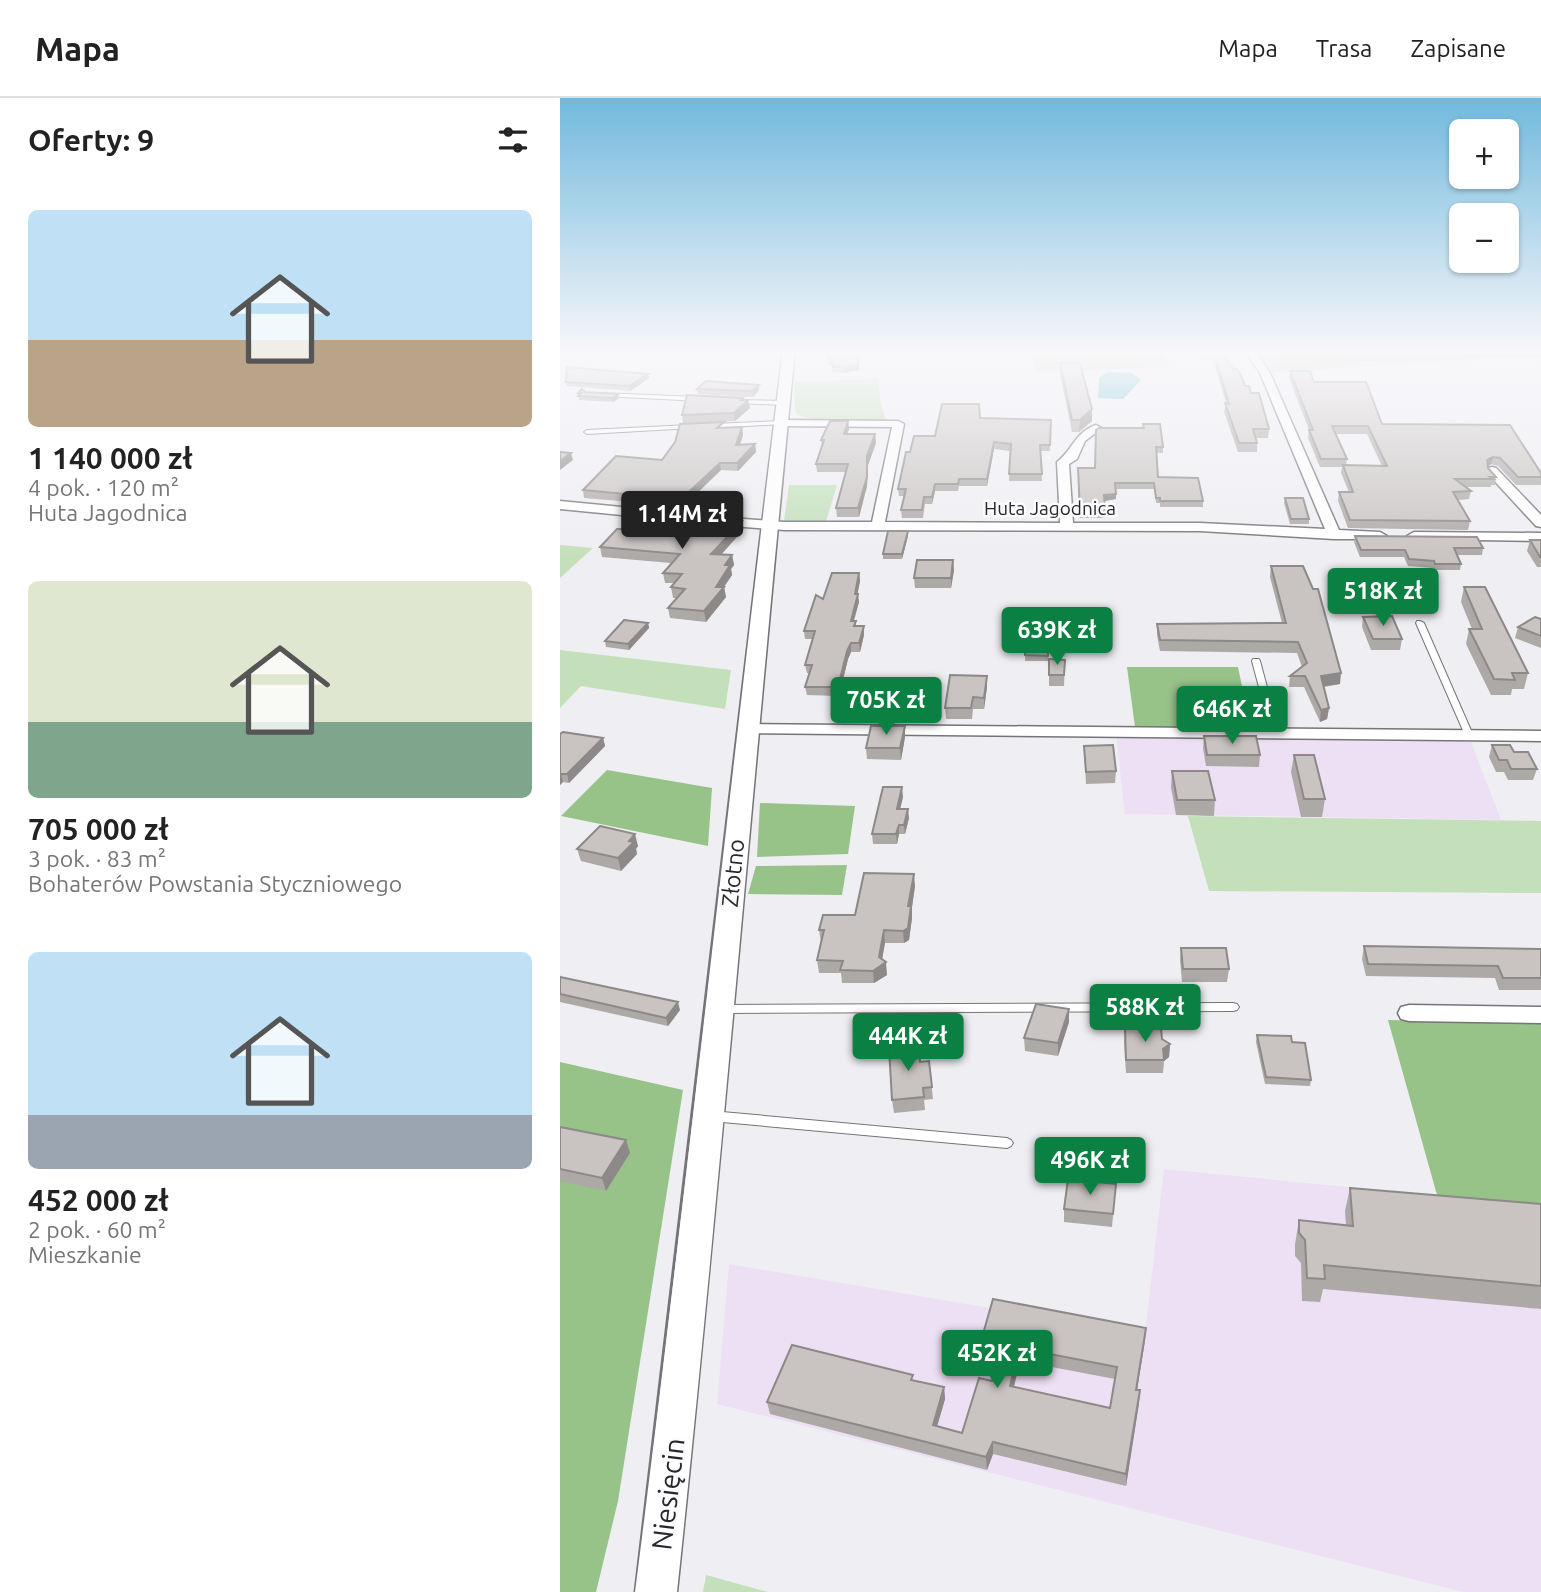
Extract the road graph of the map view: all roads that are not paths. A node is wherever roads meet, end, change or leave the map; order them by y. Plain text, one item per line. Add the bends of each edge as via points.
1 (782, 420) edge
2 (1285, 420) edge
3 (782, 423) junction
4 (1096, 428) edge
5 (587, 432) dead end
6 (1492, 471) edge
7 (560, 505) edge
8 (675, 516) edge
9 (703, 519) edge
10 (1541, 523) edge
11 (770, 526) junction
12 (878, 526) junction
13 (1067, 527) junction
14 (1334, 535) junction
15 (1541, 537) edge
16 (1420, 623) dead end
17 (1256, 661) dead end
18 (747, 729) junction
19 (1275, 732) junction
20 (1469, 735) junction
21 (1541, 736) edge
22 (1233, 1007) dead end
23 (719, 1009) junction
24 (1409, 1013) dead end
25 (1541, 1015) edge
26 (709, 1116) junction
27 (1007, 1143) dead end
28 (680, 1397) joint
29 (656, 1592) edge

1 - 3 street, Złotno
2 - 14 street
3 - 5 lane
3 - 11 street, Złotno
3 - 12 street via 898,424
4 - 13 street via 1080,439 1070,459 1063,462
6 - 10 street
7 - 8 street
9 - 11 street, Huta Jagodnica
11 - 12 street, Huta Jagodnica
11 - 18 street, Złotno
12 - 13 street, Huta Jagodnica
13 - 14 street, Huta Jagodnica via 1200,527
14 - 15 street, Huta Jagodnica
16 - 20 lane
17 - 19 lane
18 - 19 street
18 - 23 street, Złotno
19 - 20 street
20 - 21 street
22 - 23 lane
23 - 26 street, Złotno
24 - 25 street
26 - 27 lane
26 - 28 street, Złotno
28 - 29 street, Niesięcin

